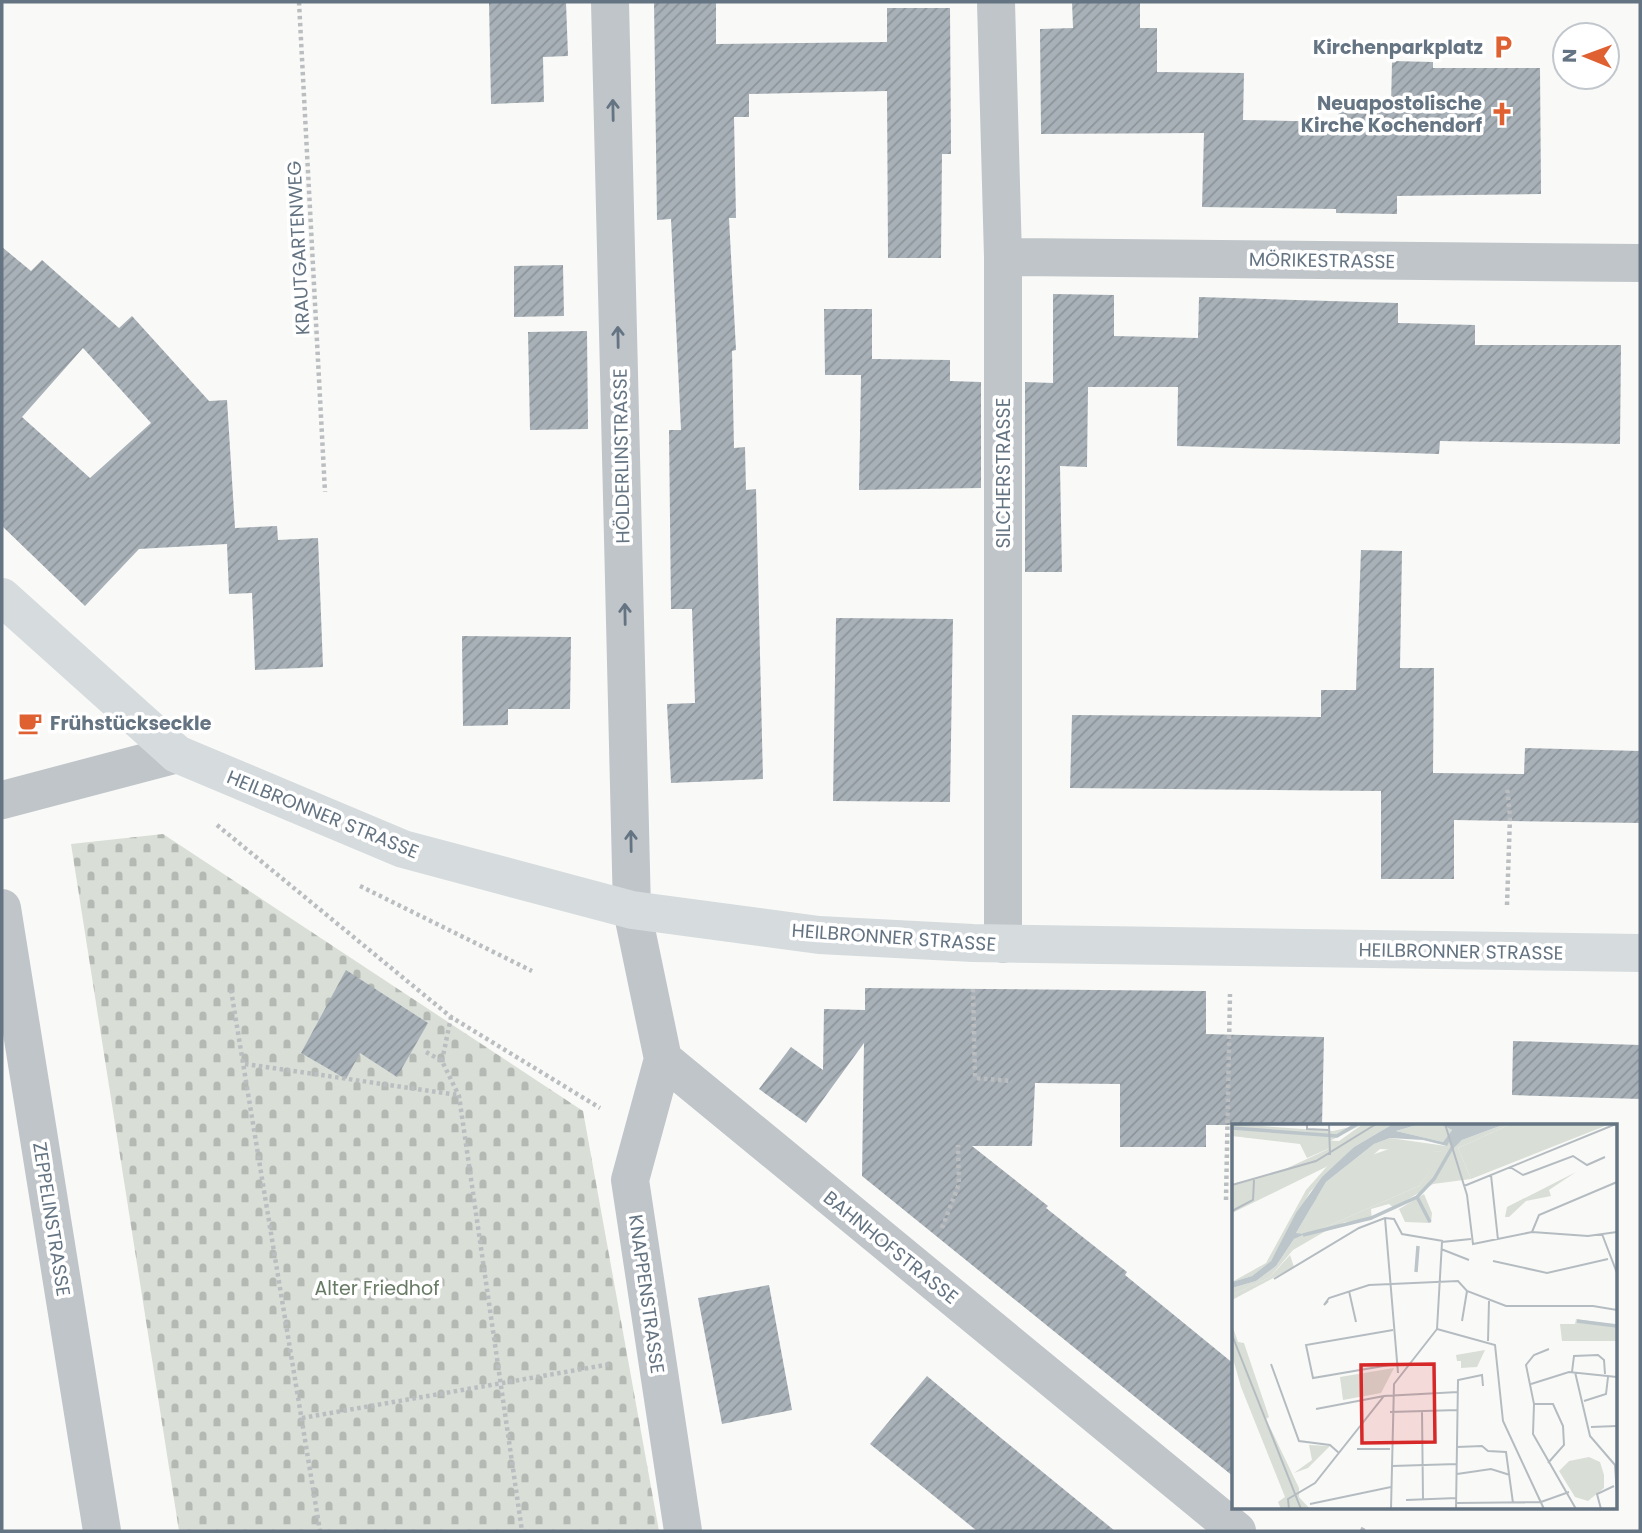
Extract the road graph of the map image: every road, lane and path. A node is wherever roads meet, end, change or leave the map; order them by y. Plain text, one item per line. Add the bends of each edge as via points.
1 (299, 2) edge
2 (610, 2) edge
3 (996, 2) edge
4 (1003, 257) junction
5 (1640, 263) edge
6 (325, 492) dead end
7 (2, 597) edge
8 (177, 754) junction
9 (1507, 786) dead end
10 (2, 800) edge
11 (210, 819) dead end
12 (2, 908) edge
13 (632, 909) junction
14 (988, 944) junction
15 (1231, 948) junction
16 (1503, 951) junction
17 (1640, 953) edge
18 (231, 990) dead end
19 (451, 1017) junction
20 (426, 1052) dead end
21 (663, 1059) junction
22 (442, 1061) junction
23 (245, 1064) junction
24 (1012, 1081) dead end
25 (459, 1096) junction
26 (643, 1133) junction
27 (958, 1145) dead end
28 (1226, 1200) dead end
29 (941, 1231) dead end
30 (656, 1355) junction
31 (500, 1385) junction
32 (302, 1418) junction
33 (102, 1531) edge
34 (320, 1531) edge
35 (522, 1531) edge
36 (683, 1531) edge
37 (1237, 1531) edge

1 - 6 path, KRAUTGARTENWEG
13 -> 2 street, HÖLDERLINSTRASSE
3 - 4 street, SILCHERSTRASSE
4 - 5 street, MÖRIKESTRASSE
4 - 14 street, SILCHERSTRASSE
7 - 8 main road, HEILBRONNER STRASSE
8 - 10 street
8 - 13 main road, HEILBRONNER STRASSE via 403,849
9 - 16 path via 1510,817
11 - 19 path
12 - 33 street, ZEPPELINSTRASSE
13 - 14 main road, HEILBRONNER STRASSE via 818,935
13 - 21 street
14 - 15 main road, HEILBRONNER STRASSE
14 - 24 path via 975,1078
15 - 16 main road, HEILBRONNER STRASSE
15 - 28 path
16 - 17 main road, HEILBRONNER STRASSE
18 - 23 path
19 - 22 path
19 - 26 path
20 - 22 path
21 - 26 street, KNAPPENSTRASSE
21 - 37 street, BAHNHOFSTRASSE
22 - 25 path
23 - 25 path
23 - 32 path
25 - 31 path
26 - 30 street, KNAPPENSTRASSE via 631,1180
27 - 29 path via 959,1184
30 - 31 path
30 - 36 street, KNAPPENSTRASSE
31 - 32 path
31 - 35 path
32 - 34 path

